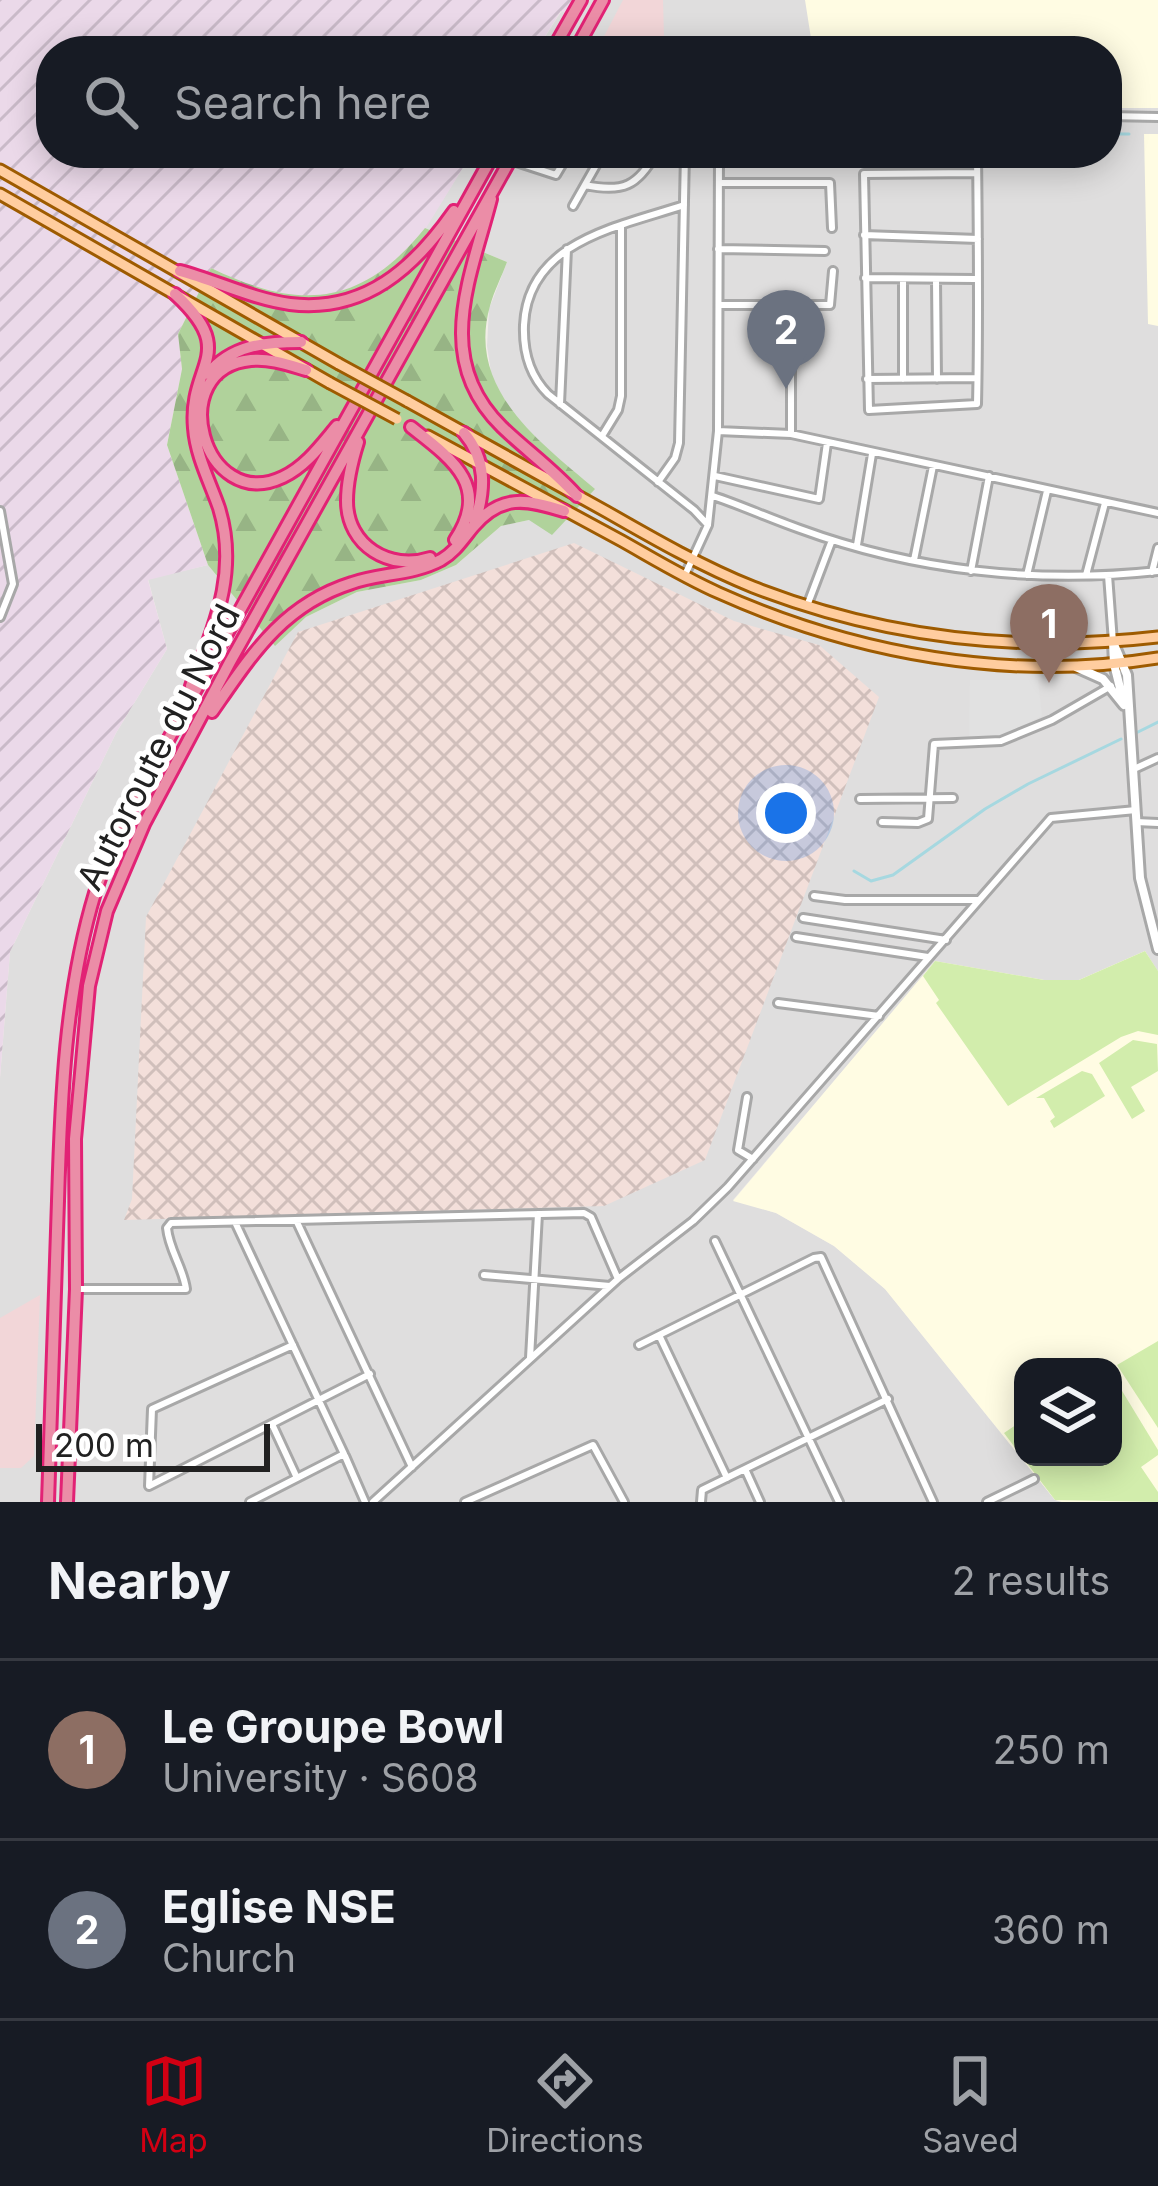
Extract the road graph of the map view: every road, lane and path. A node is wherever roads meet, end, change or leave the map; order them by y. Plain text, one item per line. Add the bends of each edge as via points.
1 (581, 0) edge
2 (603, 0) edge
3 (561, 36) edge
4 (583, 36) edge
5 (1122, 116) edge
6 (1158, 117) edge
7 (484, 168) edge
8 (485, 168) edge
9 (505, 168) edge
10 (595, 168) edge
11 (646, 168) edge
12 (685, 168) edge
13 (718, 168) edge
14 (977, 168) edge
15 (0, 170) edge
16 (977, 173) junction
17 (718, 183) junction
18 (585, 185) junction
19 (495, 186) junction
20 (0, 194) edge
21 (684, 205) junction
22 (573, 206) dead end
23 (621, 227) junction
24 (832, 228) dead end
25 (864, 235) junction
26 (978, 238) junction
27 (567, 249) junction
28 (718, 249) junction
29 (825, 251) dead end
30 (833, 271) dead end
31 (181, 272) junction
32 (865, 278) junction
33 (903, 279) junction
34 (937, 279) junction
35 (976, 279) junction
36 (175, 294) junction
37 (791, 304) junction
38 (718, 305) junction
39 (301, 342) junction
40 (263, 344) junction
41 (306, 370) junction
42 (977, 378) junction
43 (903, 379) junction
44 (937, 379) junction
45 (867, 380) junction
46 (202, 381) junction
47 (560, 404) junction
48 (354, 405) junction
49 (362, 426) junction
50 (411, 427) junction
51 (718, 431) junction
52 (464, 433) junction
53 (791, 434) junction
54 (602, 436) junction
55 (827, 443) junction
56 (872, 454) junction
57 (482, 465) junction
58 (934, 466) junction
59 (715, 476) junction
60 (989, 476) junction
61 (658, 482) junction
62 (1047, 491) junction
63 (578, 496) junction
64 (713, 496) junction
65 (1105, 503) junction
66 (0, 511) edge
67 (564, 511) junction
68 (1158, 513) edge
69 (708, 525) junction
70 (474, 526) junction
71 (832, 539) junction
72 (857, 546) junction
73 (1158, 548) edge
74 (693, 558) junction
75 (914, 560) junction
76 (970, 571) junction
77 (1155, 572) edge
78 (1027, 575) junction
79 (1108, 575) junction
80 (685, 576) junction
81 (1086, 577) junction
82 (754, 587) junction
83 (748, 606) junction
84 (807, 606) junction
85 (0, 617) edge
86 (1158, 637) edge
87 (1113, 642) junction
88 (1158, 658) edge
89 (1119, 664) junction
90 (1075, 667) junction
91 (1111, 686) junction
92 (1127, 709) junction
93 (174, 729) junction
94 (189, 744) junction
95 (1158, 758) edge
96 (1134, 769) junction
97 (928, 797) junction
98 (953, 798) dead end
99 (860, 799) dead end
100 (1136, 810) junction
101 (882, 822) dead end
102 (1136, 822) junction
103 (1158, 823) edge
104 (814, 896) dead end
105 (980, 900) junction
106 (803, 918) dead end
107 (1155, 932) edge
108 (796, 937) dead end
109 (946, 940) junction
110 (1158, 949) edge
111 (930, 958) junction
112 (778, 1003) dead end
113 (880, 1016) junction
114 (747, 1096) dead end
115 (753, 1159) junction
116 (538, 1214) junction
117 (296, 1220) junction
118 (235, 1221) junction
119 (715, 1240) dead end
120 (484, 1275) dead end
121 (535, 1278) junction
122 (618, 1279) junction
123 (610, 1286) junction
124 (76, 1289) junction
125 (740, 1294) junction
126 (659, 1335) junction
127 (293, 1345) junction
128 (639, 1345) dead end
129 (530, 1358) junction
130 (370, 1373) junction
131 (318, 1400) junction
132 (889, 1400) junction
133 (272, 1424) junction
134 (808, 1438) junction
135 (344, 1454) junction
136 (412, 1467) junction
137 (745, 1469) junction
138 (296, 1478) junction
139 (727, 1479) junction
140 (1034, 1480) dead end
141 (148, 1486) junction
142 (48, 1502) edge
143 (71, 1502) edge
144 (147, 1502) edge
145 (250, 1502) edge
146 (369, 1502) edge
147 (465, 1502) edge
148 (624, 1502) edge
149 (701, 1502) edge
150 (760, 1502) edge
151 (839, 1502) edge
152 (933, 1502) edge
153 (987, 1502) edge

1 - 3 highway
2 - 4 highway
5 - 6 street
7 - 31 highway via 422,254 363,296 291,304
8 - 48 highway, Autoroute du Nord
9 - 19 highway, Autoroute du Nord
10 - 18 street
11 - 18 street via 613,190
12 - 21 street
13 - 17 street
14 - 16 street
15 - 31 main road
16 - 25 street via 865,173
16 - 26 street
17 - 24 street via 830,183
17 - 28 street
18 - 22 street
19 - 49 highway, Autoroute du Nord
19 - 63 highway via 460,315 464,356 498,424
20 - 36 main road
21 - 23 street
21 - 61 street via 680,443
23 - 27 street
23 - 54 street via 621,396
25 - 26 street
25 - 32 street
26 - 35 street
27 - 47 street
27 - 47 street via 539,273 524,326 531,371
28 - 29 street
28 - 38 street
30 - 37 street via 830,304
31 - 39 main road
32 - 33 street
32 - 45 street
33 - 34 street
33 - 43 street
34 - 35 street
34 - 44 street
35 - 42 street
36 - 40 main road
36 - 46 highway via 207,333
37 - 38 street
37 - 53 street
38 - 51 street
39 - 40 highway
39 - 52 main road, bridge
40 - 41 main road
40 - 46 highway via 223,358
41 - 48 highway via 254,359 222,373 199,417 216,463 254,482 284,477
41 - 50 main road, bridge
42 - 44 street
42 - 45 street via 975,407 871,410
43 - 44 street
43 - 45 street
46 - 93 highway via 195,441 226,537 228,573
47 - 54 street
48 - 93 highway, Autoroute du Nord
49 - 50 highway via 349,478 350,520 377,554 409,562 446,549 469,508 454,462
49 - 94 highway, Autoroute du Nord
50 - 57 main road
51 - 53 street
51 - 59 street
52 - 57 highway
52 - 63 main road
53 - 55 street
54 - 61 street
55 - 56 street
55 - 59 street via 819,499
56 - 58 street
56 - 72 street
57 - 67 main road
57 - 70 highway
58 - 60 street
58 - 75 street
59 - 64 street
60 - 62 street
60 - 76 street
61 - 69 street
62 - 65 street
62 - 78 street
63 - 74 main road
64 - 69 street
64 - 71 street
65 - 68 street
65 - 81 street
66 - 85 street via 14,584
67 - 70 highway via 515,500
67 - 80 main road
69 - 74 street
70 - 94 highway via 444,559 350,583 286,617
71 - 72 street
71 - 84 street
72 - 75 street
73 - 77 street
74 - 80 street
74 - 82 main road
75 - 76 street
76 - 78 street
77 - 79 street
78 - 81 street
79 - 81 street
79 - 87 street
80 - 83 main road
82 - 83 street
82 - 84 main road
83 - 90 main road via 884,649
84 - 87 main road via 956,639
86 - 87 main road
87 - 89 street
88 - 89 main road
89 - 90 main road
89 - 92 street
90 - 91 street
91 - 92 street
91 - 97 street via 1001,741 934,744
92 - 96 street
93 - 142 highway, Autoroute du Nord via 97,888 73,985
94 - 124 highway, Autoroute du Nord via 127,862 92,970 76,1139
95 - 96 street
96 - 100 street
97 - 98 street
97 - 99 street
97 - 101 street via 926,822
100 - 102 street
100 - 105 street via 1053,817
102 - 103 street
102 - 107 street via 1139,878
104 - 105 street
105 - 109 street
106 - 109 street
107 - 110 street
108 - 111 street
109 - 111 street
111 - 113 street
112 - 113 street
113 - 115 street
114 - 115 street via 738,1150
115 - 122 street via 693,1221
116 - 117 street
116 - 121 street
116 - 122 street via 589,1214
117 - 118 street
117 - 130 street
118 - 124 street via 167,1228 186,1289
118 - 127 street
119 - 125 street
120 - 121 street
121 - 123 street
121 - 129 street
122 - 123 street
123 - 129 street
124 - 143 highway, Autoroute du Nord
125 - 126 street
125 - 132 street via 821,1258
125 - 134 street
126 - 128 street
126 - 139 street
127 - 131 street
127 - 141 street via 153,1408
129 - 136 street
130 - 131 street
130 - 136 street
131 - 133 street
131 - 135 street
132 - 134 street
132 - 152 street
133 - 138 street
133 - 141 street
134 - 137 street
134 - 151 street
135 - 138 street
135 - 146 street
136 - 146 street
137 - 139 street
137 - 150 street
138 - 145 street
139 - 149 street via 702,1490
140 - 153 street
141 - 144 street
147 - 148 street via 593,1445

